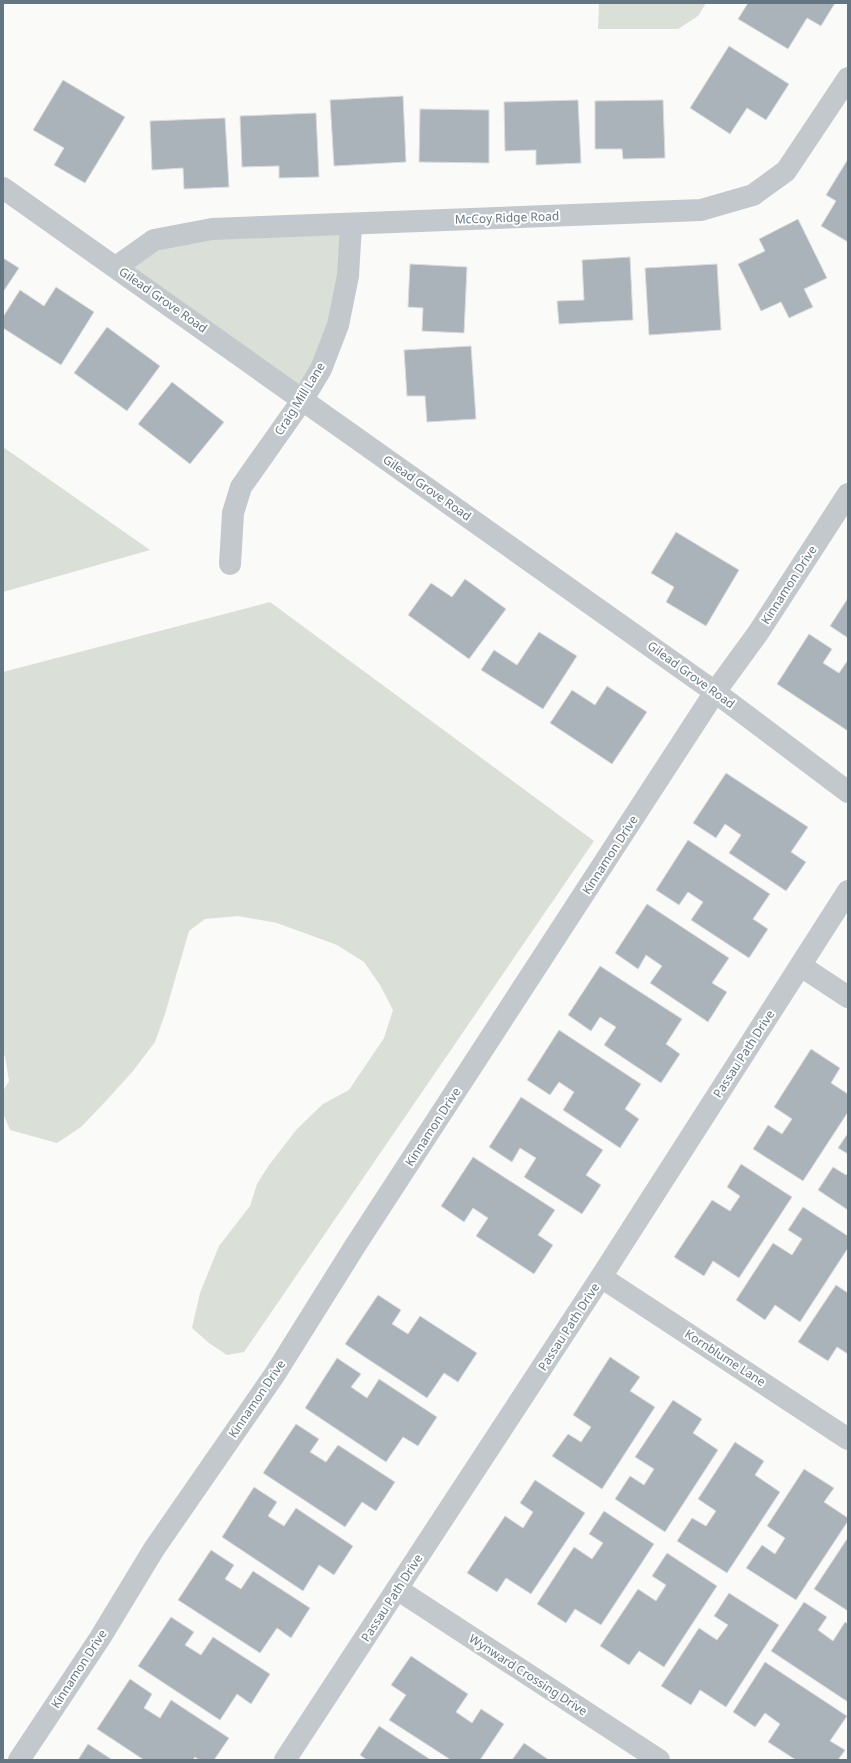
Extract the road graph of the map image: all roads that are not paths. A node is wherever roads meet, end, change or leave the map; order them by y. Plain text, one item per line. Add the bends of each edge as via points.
1 (848, 78) edge
2 (3, 188) edge
3 (351, 225) junction
4 (116, 267) junction
5 (303, 399) junction
6 (848, 494) edge
7 (230, 564) dead end
8 (716, 692) junction
9 (848, 792) edge
10 (848, 891) edge
11 (801, 966) junction
12 (848, 997) edge
13 (601, 1277) junction
14 (848, 1439) edge
15 (397, 1589) junction
16 (19, 1760) edge
17 (286, 1760) edge
18 (659, 1760) edge

1 - 3 street, McCoy Ridge Road via 786,171 753,195 700,210
2 - 4 street, Gilead Grove Road
3 - 4 street, McCoy Ridge Road via 212,229 161,238 154,240
3 - 5 street, Craig Mill Lane via 348,276 338,325 321,369
4 - 5 street, Gilead Grove Road
5 - 7 street, Craig Mill Lane via 241,487 233,513
5 - 8 street, Gilead Grove Road
6 - 8 street, Kinnamon Drive via 758,633
8 - 9 street, Gilead Grove Road
8 - 16 street, Kinnamon Drive via 355,1246 275,1374 154,1549 100,1638
10 - 11 street, Passau Path Drive
11 - 12 street
11 - 13 street, Passau Path Drive
13 - 14 street, Kornblume Lane
13 - 15 street, Passau Path Drive
15 - 17 street, Passau Path Drive
15 - 18 street, Wynward Crossing Drive

